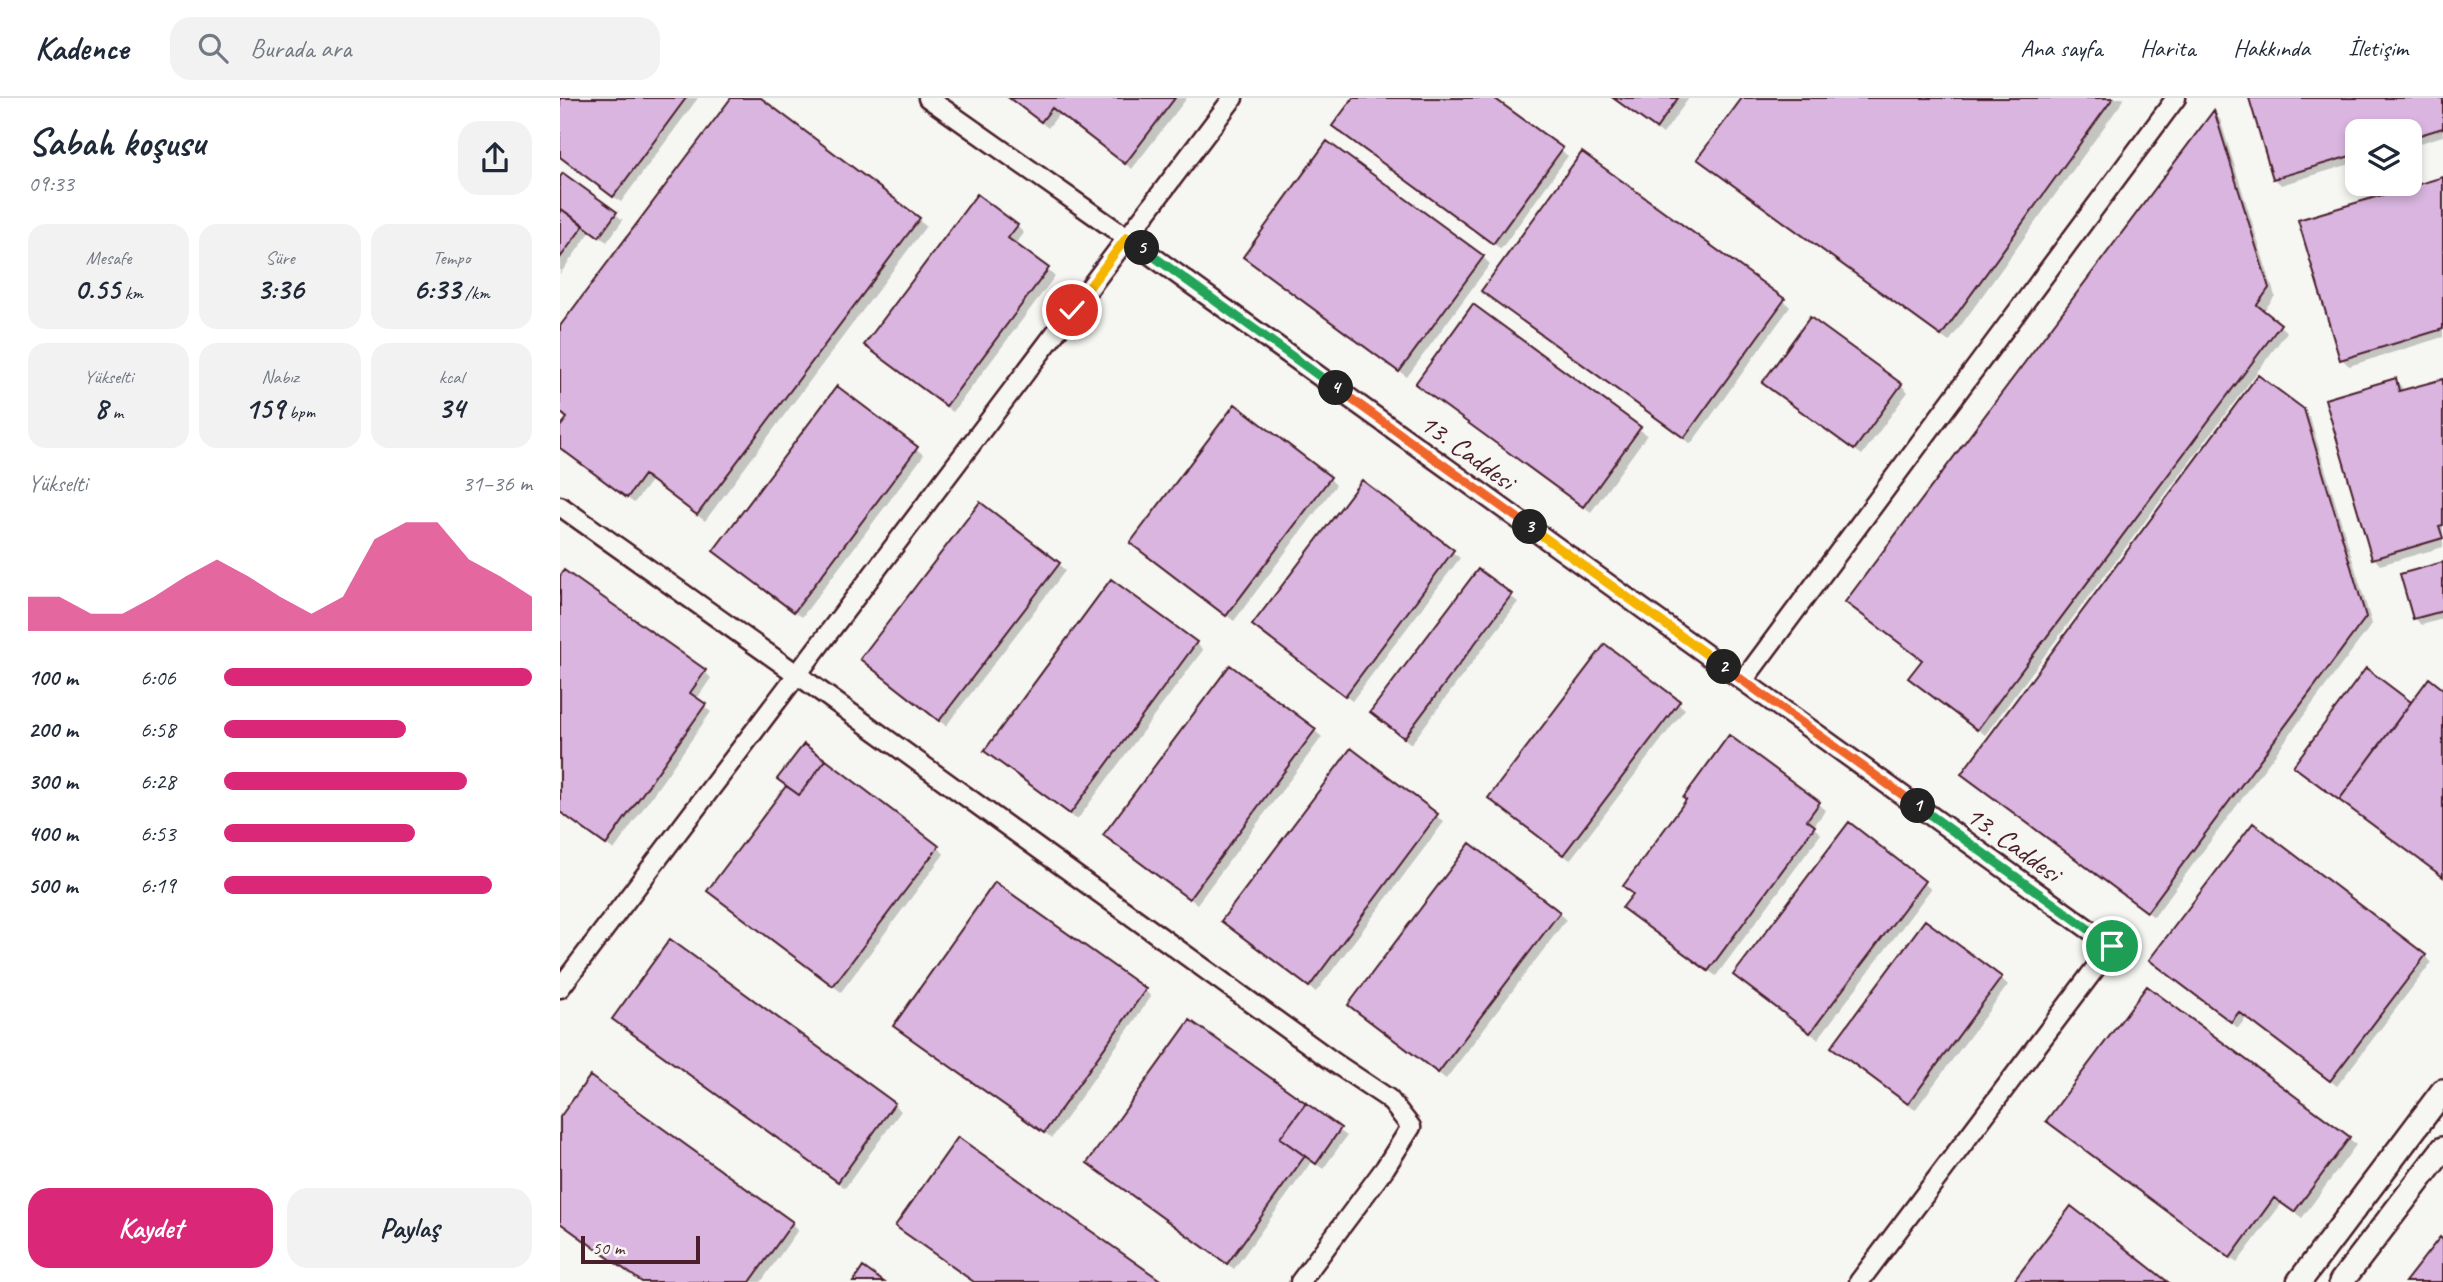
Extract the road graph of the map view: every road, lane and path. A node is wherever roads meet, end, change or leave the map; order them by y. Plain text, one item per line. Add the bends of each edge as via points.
1 (928, 98) edge
2 (1233, 98) edge
3 (2176, 98) edge
4 (1127, 237) junction
5 (560, 506) edge
6 (799, 674) junction
7 (1743, 681) junction
8 (560, 988) edge
9 (2443, 1091) edge
10 (2443, 1149) edge
11 (1300, 1282) edge
12 (1859, 1282) edge
13 (2299, 1282) edge
14 (2342, 1282) edge

1 - 4 street, 13. Caddesi
2 - 4 street
3 - 7 street
4 - 6 street
4 - 7 street, 13. Caddesi
5 - 6 street
6 - 8 street
6 - 11 street via 1389,1099 1411,1127
7 - 12 street, 13. Caddesi via 2112,946
9 - 13 street
10 - 14 street

